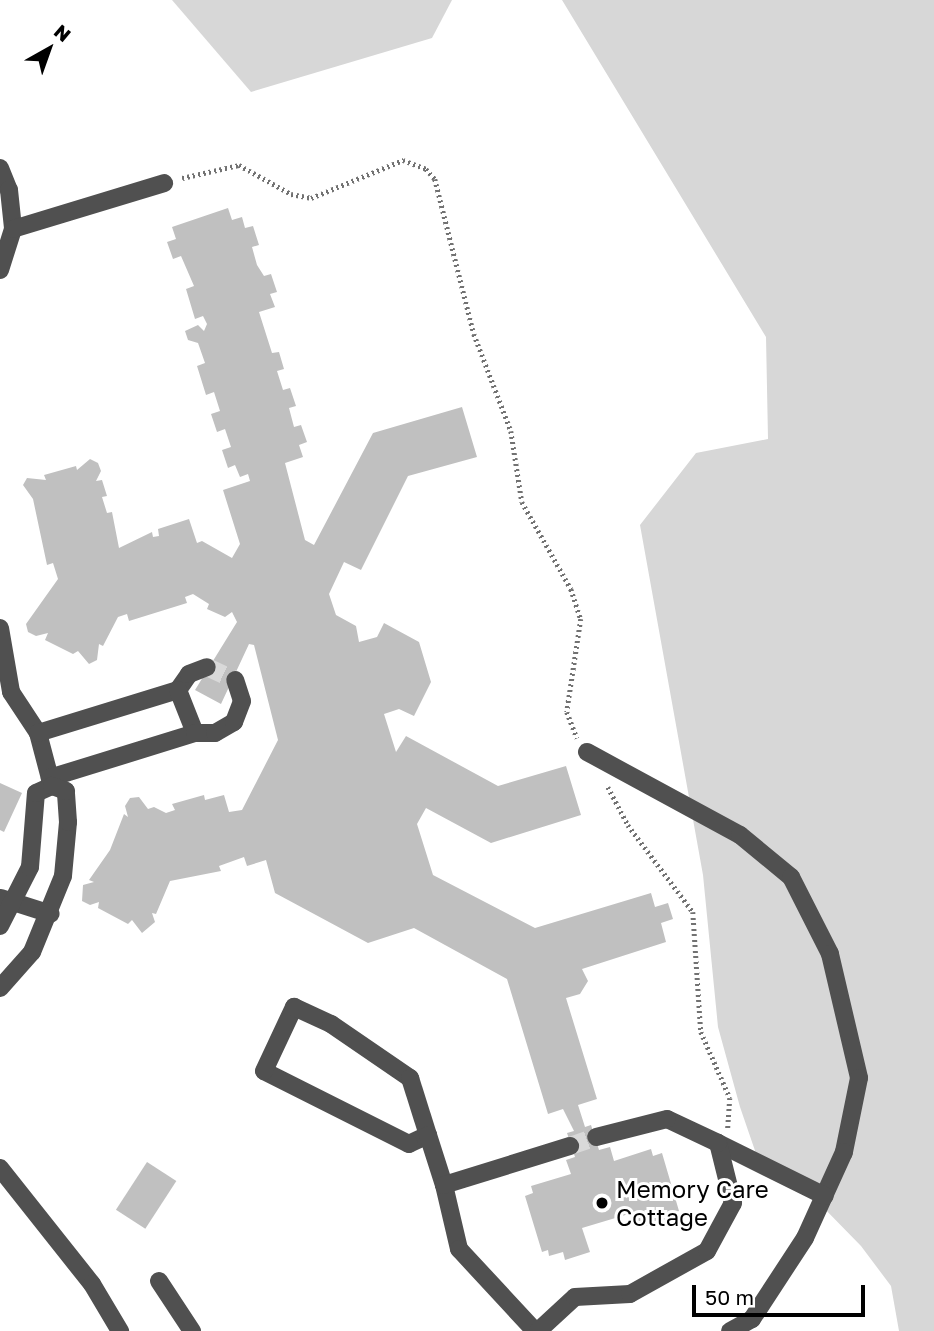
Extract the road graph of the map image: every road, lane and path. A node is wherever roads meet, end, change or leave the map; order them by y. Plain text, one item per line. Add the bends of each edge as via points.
1 (0, 168) edge
2 (164, 183) joint
3 (13, 229) junction
4 (0, 270) edge
5 (0, 628) edge
6 (207, 667) dead end
7 (235, 680) dead end
8 (178, 690) junction
9 (38, 733) junction
10 (195, 733) junction
11 (587, 751) junction
12 (51, 782) junction
13 (5, 899) edge
14 (51, 914) junction
15 (0, 926) edge
16 (0, 988) edge
17 (428, 1135) junction
18 (596, 1137) tunnel mouth
19 (718, 1143) junction
20 (570, 1146) tunnel mouth
21 (0, 1168) edge
22 (444, 1185) junction
23 (825, 1196) junction
24 (159, 1281) dead end
25 (120, 1331) edge
26 (192, 1331) edge
27 (536, 1331) edge
28 (730, 1331) edge

1 - 3 street via 9,190
2 - 3 street
2 - 11 path via 239,165 291,194 311,198 403,160 426,169 435,179 474,334 511,431 522,502 571,589 581,619 567,712
3 - 4 street
5 - 9 street via 11,692
6 - 8 street via 189,674
7 - 10 street via 242,701 234,722 215,733
8 - 9 street
8 - 10 street
9 - 12 street
10 - 12 street
11 - 19 path via 628,825 693,912 701,1032 730,1098 731,1120
11 - 23 street via 740,835 791,877 830,954 859,1078 844,1152
12 - 13 street via 36,793 30,867
12 - 14 street via 66,791 68,822 63,876
13 - 14 street
13 - 15 street
14 - 16 street via 32,952
17 - 17 street via 410,1077 331,1024 294,1007 264,1071 409,1144
17 - 22 street
18 - 19 street via 667,1119
19 - 23 street
19 - 27 street via 733,1203 707,1251 630,1294 575,1297
20 - 22 street
21 - 25 street via 92,1284
22 - 27 street via 459,1249
23 - 28 street via 806,1238 752,1320
24 - 26 street

